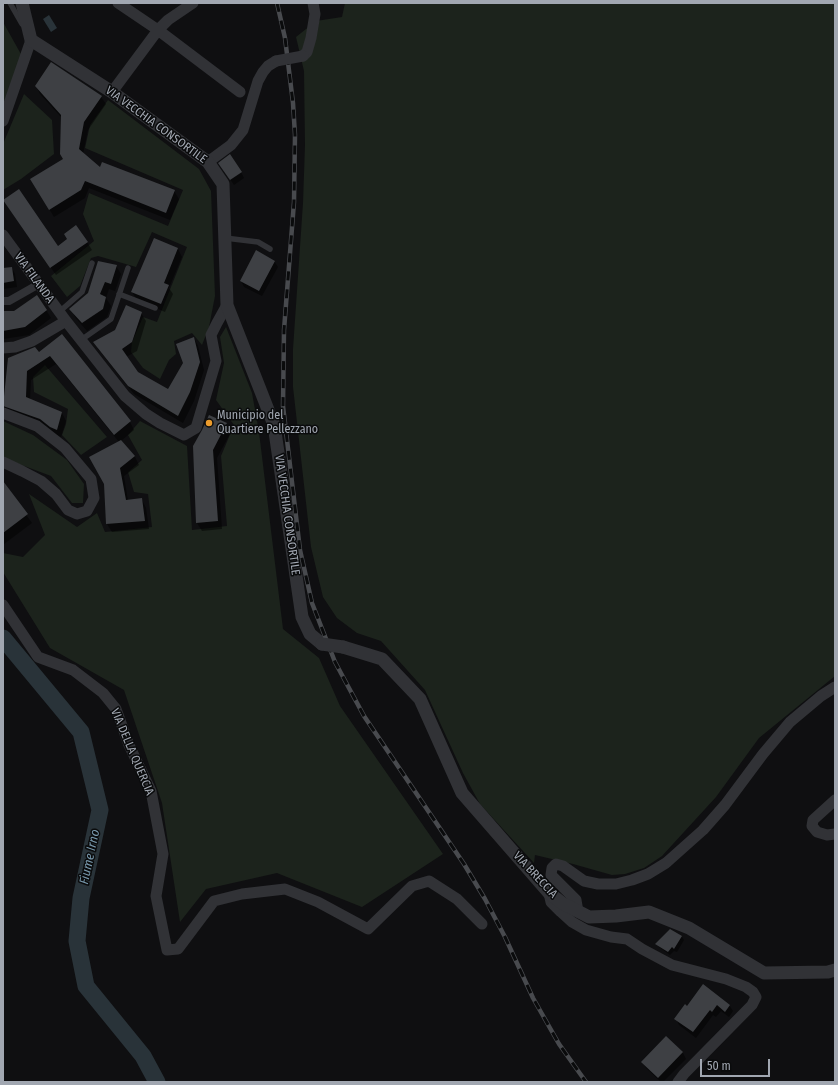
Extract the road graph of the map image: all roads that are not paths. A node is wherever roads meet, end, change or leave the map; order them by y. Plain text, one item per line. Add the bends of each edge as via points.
1 (10, 3) edge
2 (22, 3) edge
3 (118, 3) edge
4 (193, 3) edge
5 (313, 3) edge
6 (158, 30) junction
7 (31, 40) junction
8 (112, 92) junction
9 (240, 92) dead end
10 (3, 120) edge
11 (208, 162) junction
12 (3, 235) edge
13 (225, 238) junction
14 (270, 250) dead end
15 (92, 263) dead end
16 (128, 268) dead end
17 (39, 284) junction
18 (119, 294) junction
19 (3, 301) edge
20 (228, 305) junction
21 (155, 308) dead end
22 (63, 316) junction
23 (81, 340) junction
24 (3, 348) edge
25 (3, 414) edge
26 (3, 462) edge
27 (3, 605) edge
28 (302, 617) joint
29 (835, 687) edge
30 (835, 800) edge
31 (835, 834) edge
32 (549, 893) junction
33 (578, 912) junction
34 (482, 924) dead end
35 (835, 970) edge
36 (678, 1082) edge

1 - 7 lane
2 - 7 street
3 - 6 street
4 - 6 street
5 - 11 street, bridge via 315,14 307,52 304,56 276,61 268,66 258,81 243,130 231,145
6 - 8 street
6 - 9 street
7 - 8 street, VIA VECCHIA CONSORTILE
7 - 10 street
8 - 11 street, VIA VECCHIA CONSORTILE
11 - 13 street, VIA VECCHIA CONSORTILE via 222,184
12 - 17 street, VIA FILANDA
13 - 14 lane via 258,242
13 - 20 street, VIA VECCHIA CONSORTILE
15 - 22 lane via 82,292
16 - 18 lane
17 - 19 street via 9,301
17 - 22 street, VIA FILANDA
18 - 21 lane
18 - 23 lane via 111,318
20 - 23 street via 211,335 216,362 196,428 184,435 146,414 125,396
20 - 28 street, VIA VECCHIA CONSORTILE via 274,425
22 - 23 street
22 - 24 street via 32,341
25 - 26 street via 37,426 66,448 91,479 94,498 87,511 77,514 68,510 56,494 41,481
27 - 34 street, VIA DELLA QUERCIA via 38,657 73,670 103,693 116,709 129,745 151,791 163,854 156,896 167,950 178,949 214,901 242,894 285,889 318,902 368,929 412,886 429,881 457,899
28 - 32 street, VIA BRECCIA, bridge via 310,634 322,644 343,647 382,659 420,700 462,793
29 - 33 street, VIA BRECCIA via 790,722 725,805 703,830 666,863 642,876 616,884 584,881 556,864 551,875 576,900
30 - 31 street via 813,820 812,826 822,834
32 - 33 street, VIA BRECCIA
32 - 36 street via 552,902 561,912 586,930 627,939 642,950 672,965 726,979 753,992 756,997 752,1005
33 - 35 street via 589,917 649,912 689,928 764,973

